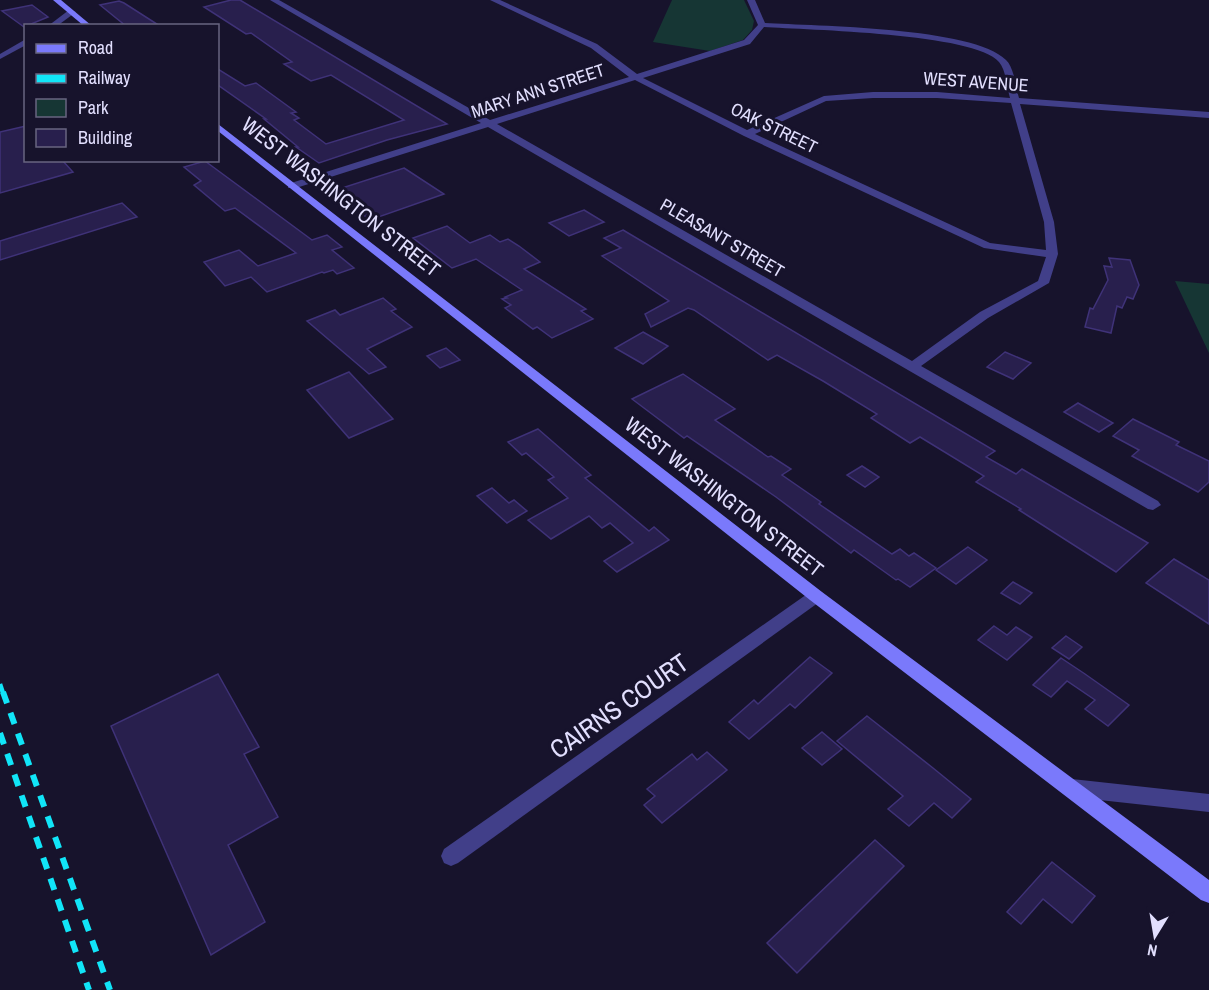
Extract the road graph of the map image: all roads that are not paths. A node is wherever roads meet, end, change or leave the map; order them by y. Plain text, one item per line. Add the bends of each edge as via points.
1 (57, 0) edge
2 (274, 0) edge
3 (494, 0) edge
4 (751, 0) edge
5 (72, 12) junction
6 (54, 24) edge
7 (87, 24) edge
8 (762, 25) junction
9 (24, 42) edge
10 (0, 57) edge
11 (634, 76) junction
12 (1016, 102) junction
13 (1209, 116) edge
14 (489, 125) junction
15 (219, 128) edge
16 (747, 134) junction
17 (292, 186) junction
18 (1052, 254) junction
19 (912, 367) junction
20 (1153, 505) dead end
21 (816, 596) junction
22 (1072, 788) junction
23 (1209, 803) edge
24 (451, 856) dead end
25 (1209, 893) edge

1 - 5 main road
2 - 14 street, PLEASANT STREET
3 - 11 street, OAK STREET via 594,46
4 - 8 street
5 - 6 street
5 - 7 main road
8 - 11 street, MARY ANN STREET via 747,42
8 - 12 street via 960,41 988,50 1004,62
9 - 10 street
11 - 14 street, MARY ANN STREET
11 - 16 street, OAK STREET
12 - 13 street, WEST AVENUE
12 - 16 street, WEST AVENUE via 905,94 824,99
12 - 18 street via 1049,222
14 - 17 street, MARY ANN STREET
14 - 19 street, PLEASANT STREET
15 - 17 main road, WEST WASHINGTON STREET
16 - 18 street, OAK STREET via 988,246
17 - 21 main road, WEST WASHINGTON STREET
18 - 19 street via 1043,283 984,315
19 - 20 street, PLEASANT STREET
21 - 22 main road, WEST WASHINGTON STREET
21 - 24 street, CAIRNS COURT
22 - 23 street
22 - 25 main road, WEST WASHINGTON STREET

